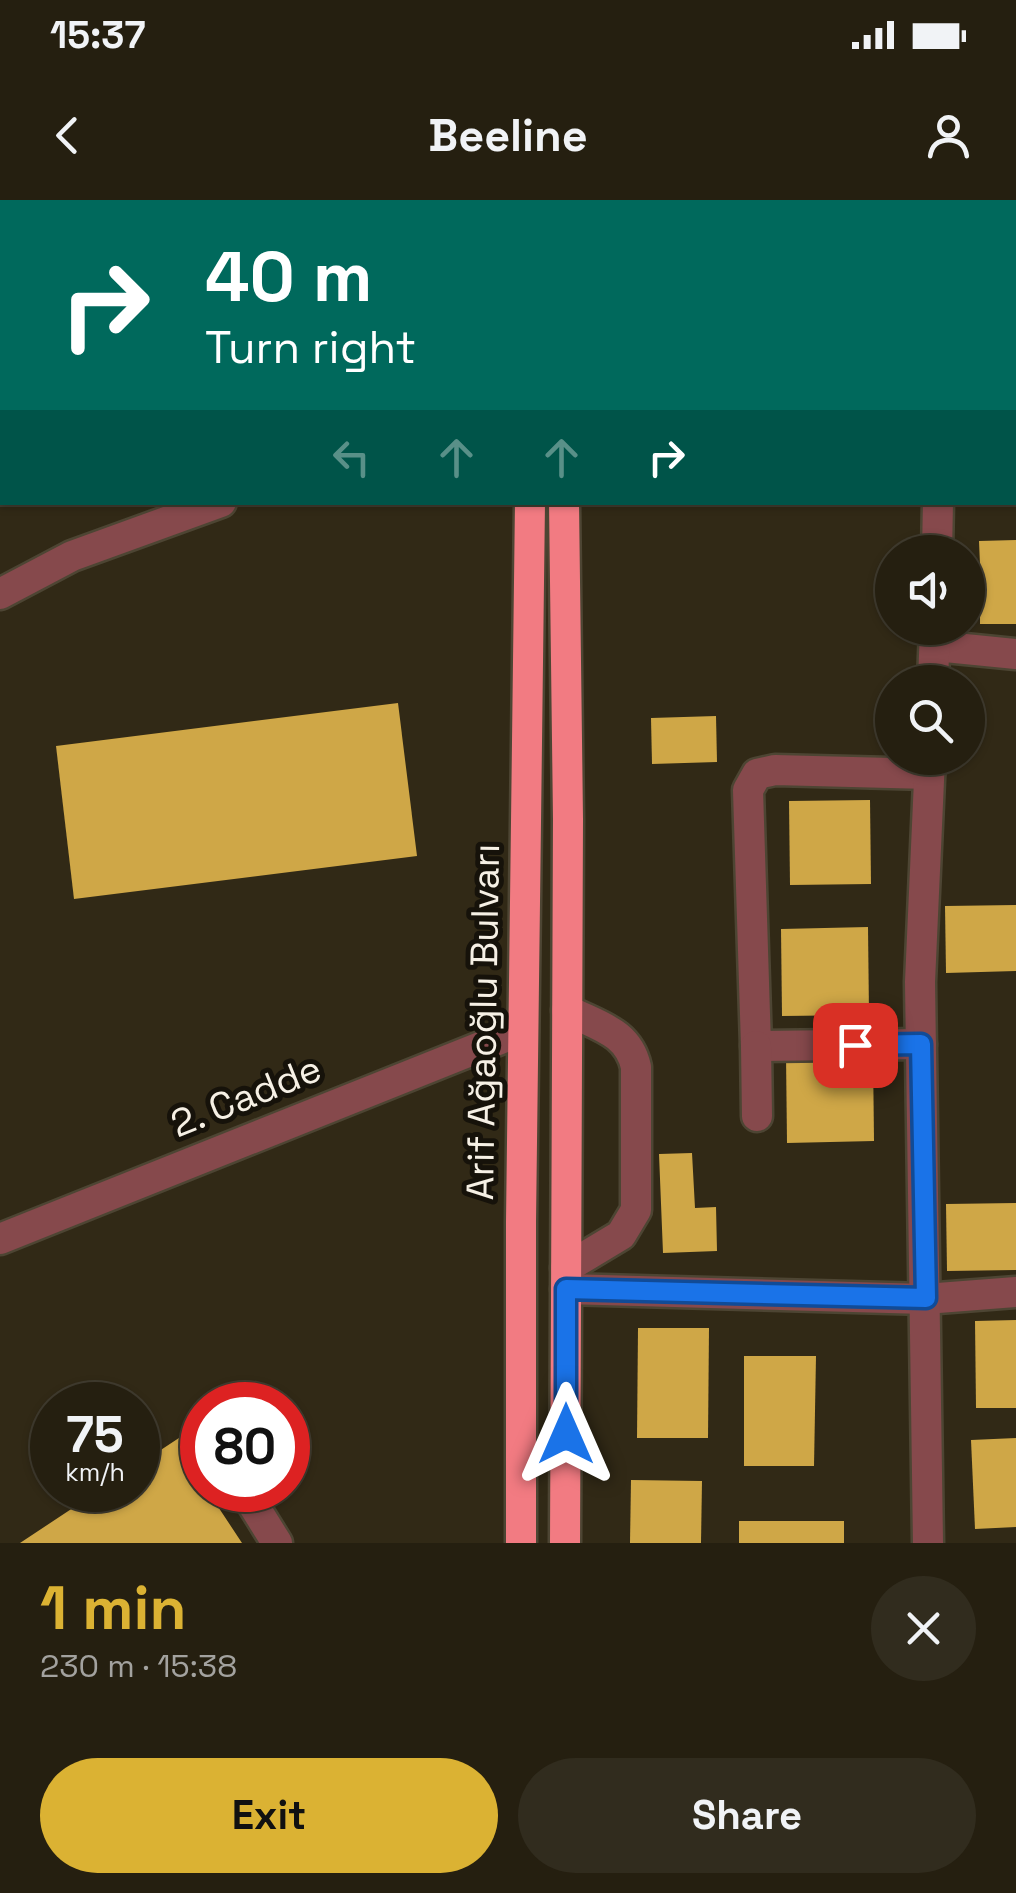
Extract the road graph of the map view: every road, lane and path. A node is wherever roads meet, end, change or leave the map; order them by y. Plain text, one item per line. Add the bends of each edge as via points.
1 (213, 505) edge
2 (530, 505) edge
3 (564, 505) edge
4 (938, 505) edge
5 (937, 535) edge
6 (0, 594) edge
7 (973, 645) edge
8 (1016, 654) edge
9 (875, 767) edge
10 (929, 775) edge
11 (567, 1010) junction
12 (523, 1030) junction
13 (921, 1044) junction
14 (756, 1046) junction
15 (757, 1116) dead end
16 (0, 1239) edge
17 (566, 1279) junction
18 (1016, 1292) edge
19 (926, 1298) junction
20 (258, 1512) edge
21 (277, 1543) edge
22 (521, 1543) edge
23 (565, 1543) edge
24 (928, 1543) edge

1 - 6 street via 72,556
2 - 12 highway, Arif Ağaoğlu Bulvarı
3 - 11 highway
4 - 5 street
7 - 8 street
9 - 14 street via 775,770 757,774 748,790
10 - 13 street
11 - 17 highway
11 - 17 street via 632,1050 636,1210 621,1236
12 - 16 street, 2. Cadde
12 - 22 highway, Arif Ağaoğlu Bulvarı
13 - 14 street
13 - 19 street
14 - 15 street
17 - 19 street
17 - 23 highway
18 - 19 street
19 - 24 street
20 - 21 street

